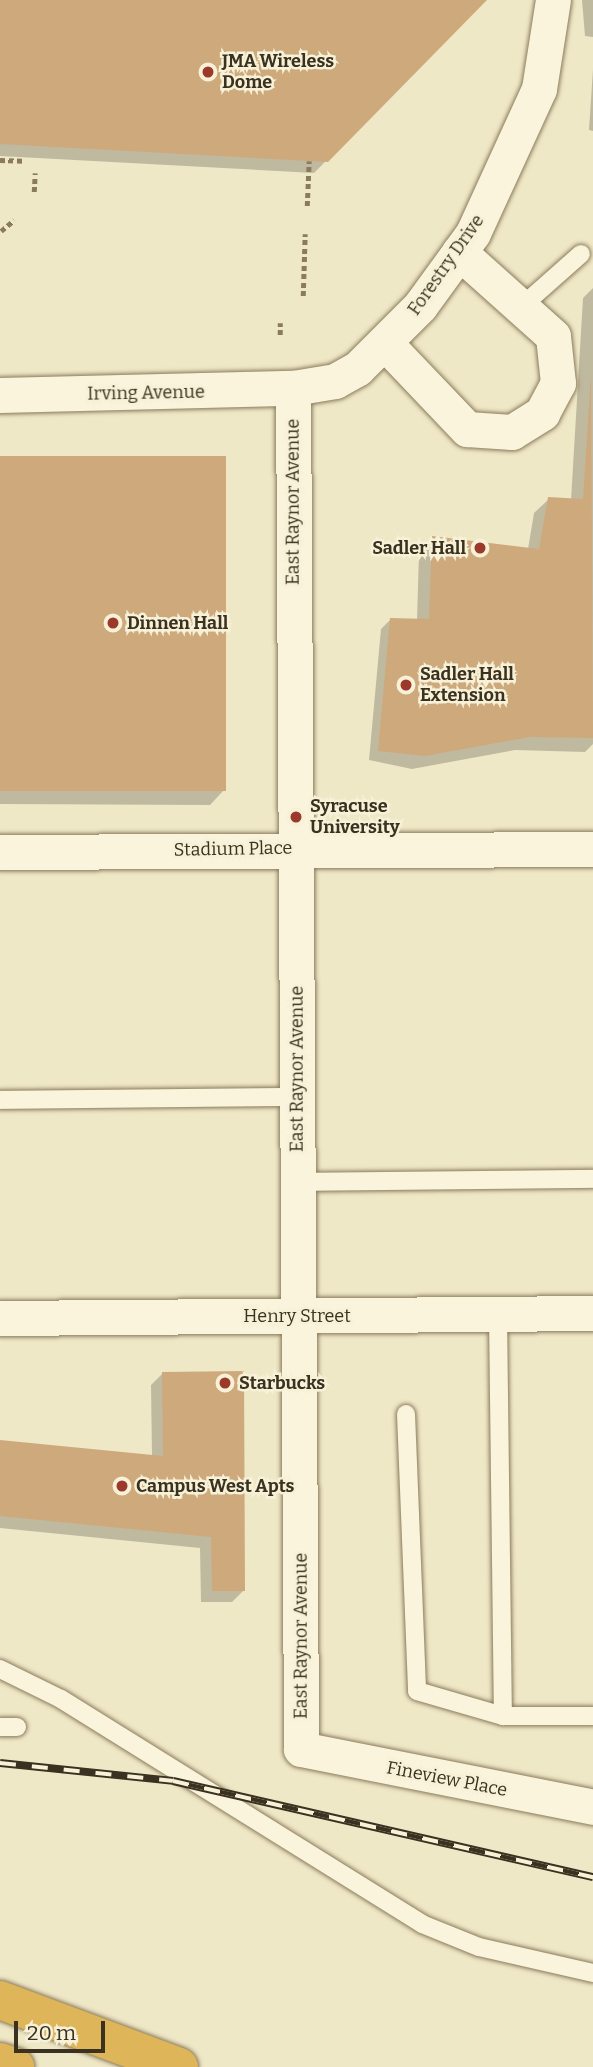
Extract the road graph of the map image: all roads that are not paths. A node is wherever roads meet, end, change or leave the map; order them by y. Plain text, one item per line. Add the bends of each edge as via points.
1 (553, 0) edge
2 (459, 252) junction
3 (581, 254) dead end
4 (521, 307) junction
5 (385, 343) junction
6 (293, 388) junction
7 (0, 395) edge
8 (296, 848) junction
9 (593, 849) edge
10 (0, 852) edge
11 (297, 1097) junction
12 (0, 1100) edge
13 (593, 1179) edge
14 (298, 1182) junction
15 (498, 1314) junction
16 (593, 1314) edge
17 (299, 1316) junction
18 (0, 1318) edge
19 (406, 1414) dead end
20 (0, 1670) edge
21 (503, 1716) junction
22 (593, 1716) edge
23 (301, 1749) joint
24 (593, 1807) edge
25 (593, 1973) edge
26 (0, 2000) edge
27 (0, 2062) edge
28 (15, 2067) edge
29 (179, 2067) edge

1 - 2 street, Forestry Drive via 539,89 520,142
2 - 4 street
2 - 5 street, Forestry Drive
3 - 4 lane
4 - 5 street via 554,336 558,383 542,413 512,432 467,429
5 - 6 street, Forestry Drive via 342,378
6 - 7 street, Irving Avenue
6 - 8 street, East Raynor Avenue
8 - 9 street, Stadium Place
8 - 10 street, Stadium Place
8 - 11 street, East Raynor Avenue
11 - 12 lane
11 - 14 street, East Raynor Avenue
13 - 14 lane
14 - 17 street, East Raynor Avenue
15 - 16 street, Henry Street
15 - 17 street, Henry Street
15 - 21 lane
17 - 18 street, Henry Street
17 - 23 street, East Raynor Avenue
19 - 21 lane via 417,1691
20 - 25 lane via 61,1699 422,1924 479,1947
21 - 22 lane
23 - 24 street, Fineview Place
26 - 29 highway
27 - 28 highway

